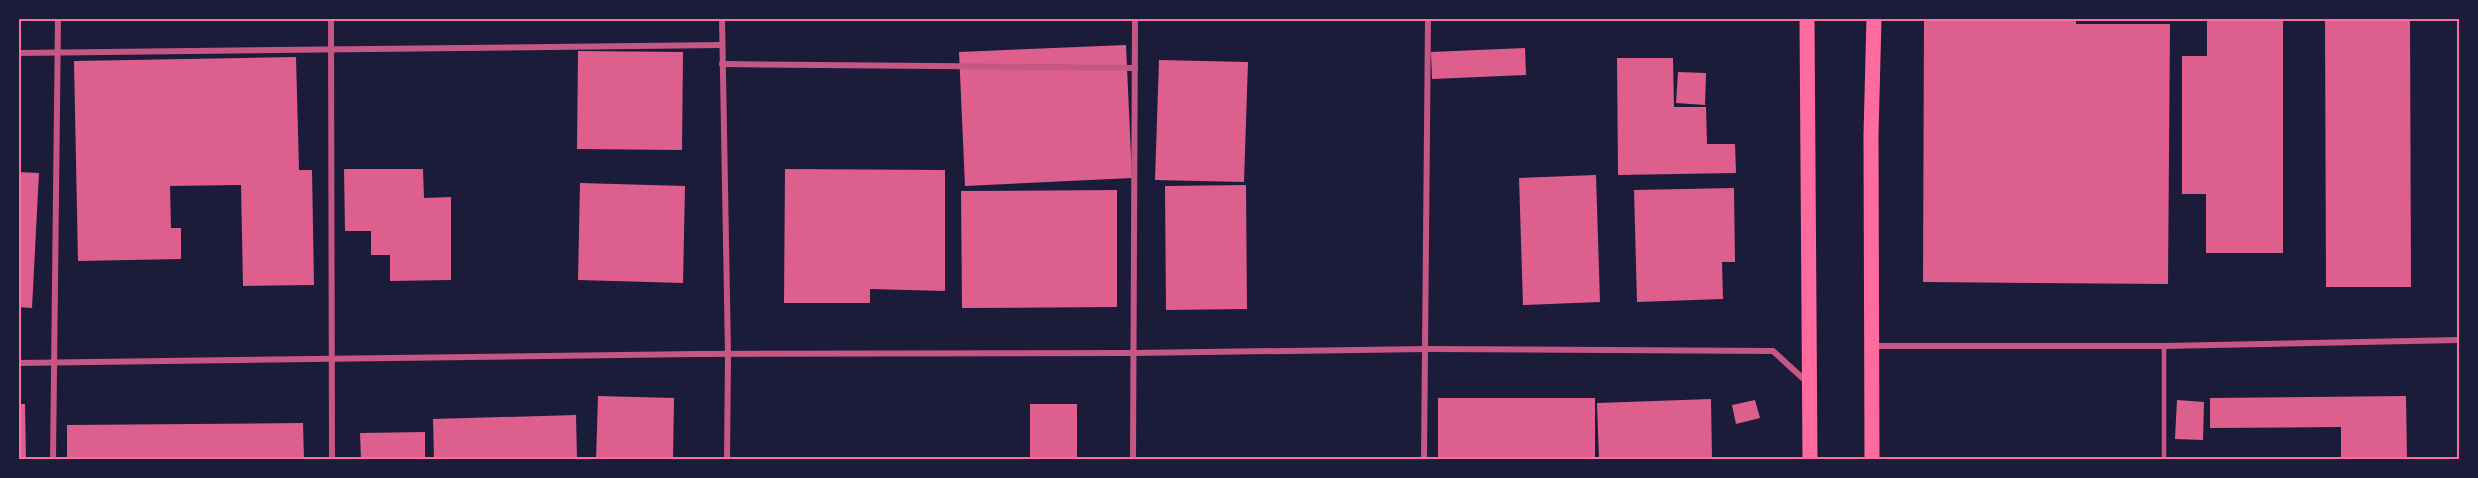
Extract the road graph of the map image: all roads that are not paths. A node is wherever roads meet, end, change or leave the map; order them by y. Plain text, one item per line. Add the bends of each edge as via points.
1 (58, 18) edge
2 (332, 18) edge
3 (722, 18) edge
4 (1135, 18) edge
5 (1428, 18) edge
6 (1808, 18) edge
7 (1874, 18) edge
8 (722, 45) junction
9 (331, 48) junction
10 (18, 53) edge
11 (58, 53) junction
12 (722, 64) junction
13 (1135, 68) junction
14 (2460, 339) edge
15 (1872, 346) junction
16 (2164, 346) junction
17 (1427, 349) junction
18 (1133, 353) junction
19 (728, 354) junction
20 (332, 360) junction
21 (18, 363) edge
22 (54, 364) junction
23 (1810, 386) junction
24 (53, 460) edge
25 (332, 460) edge
26 (727, 460) edge
27 (1133, 460) edge
28 (1424, 460) edge
29 (1810, 460) edge
30 (1872, 460) edge
31 (2164, 460) edge

1 - 11 street
2 - 9 street
3 - 8 street
4 - 13 street
5 - 17 street
6 - 23 main road
7 - 15 main road
8 - 9 street
8 - 12 street
9 - 11 street
9 - 20 street
10 - 11 street
11 - 22 street
12 - 13 street
12 - 19 street
13 - 18 street
14 - 16 street
15 - 16 street
15 - 30 main road
16 - 31 lane
17 - 18 street
17 - 23 street via 1773,351
17 - 28 street
18 - 19 street
18 - 27 street
19 - 20 street
19 - 26 street
20 - 22 street
20 - 25 street
21 - 22 street
22 - 24 street
23 - 29 main road

